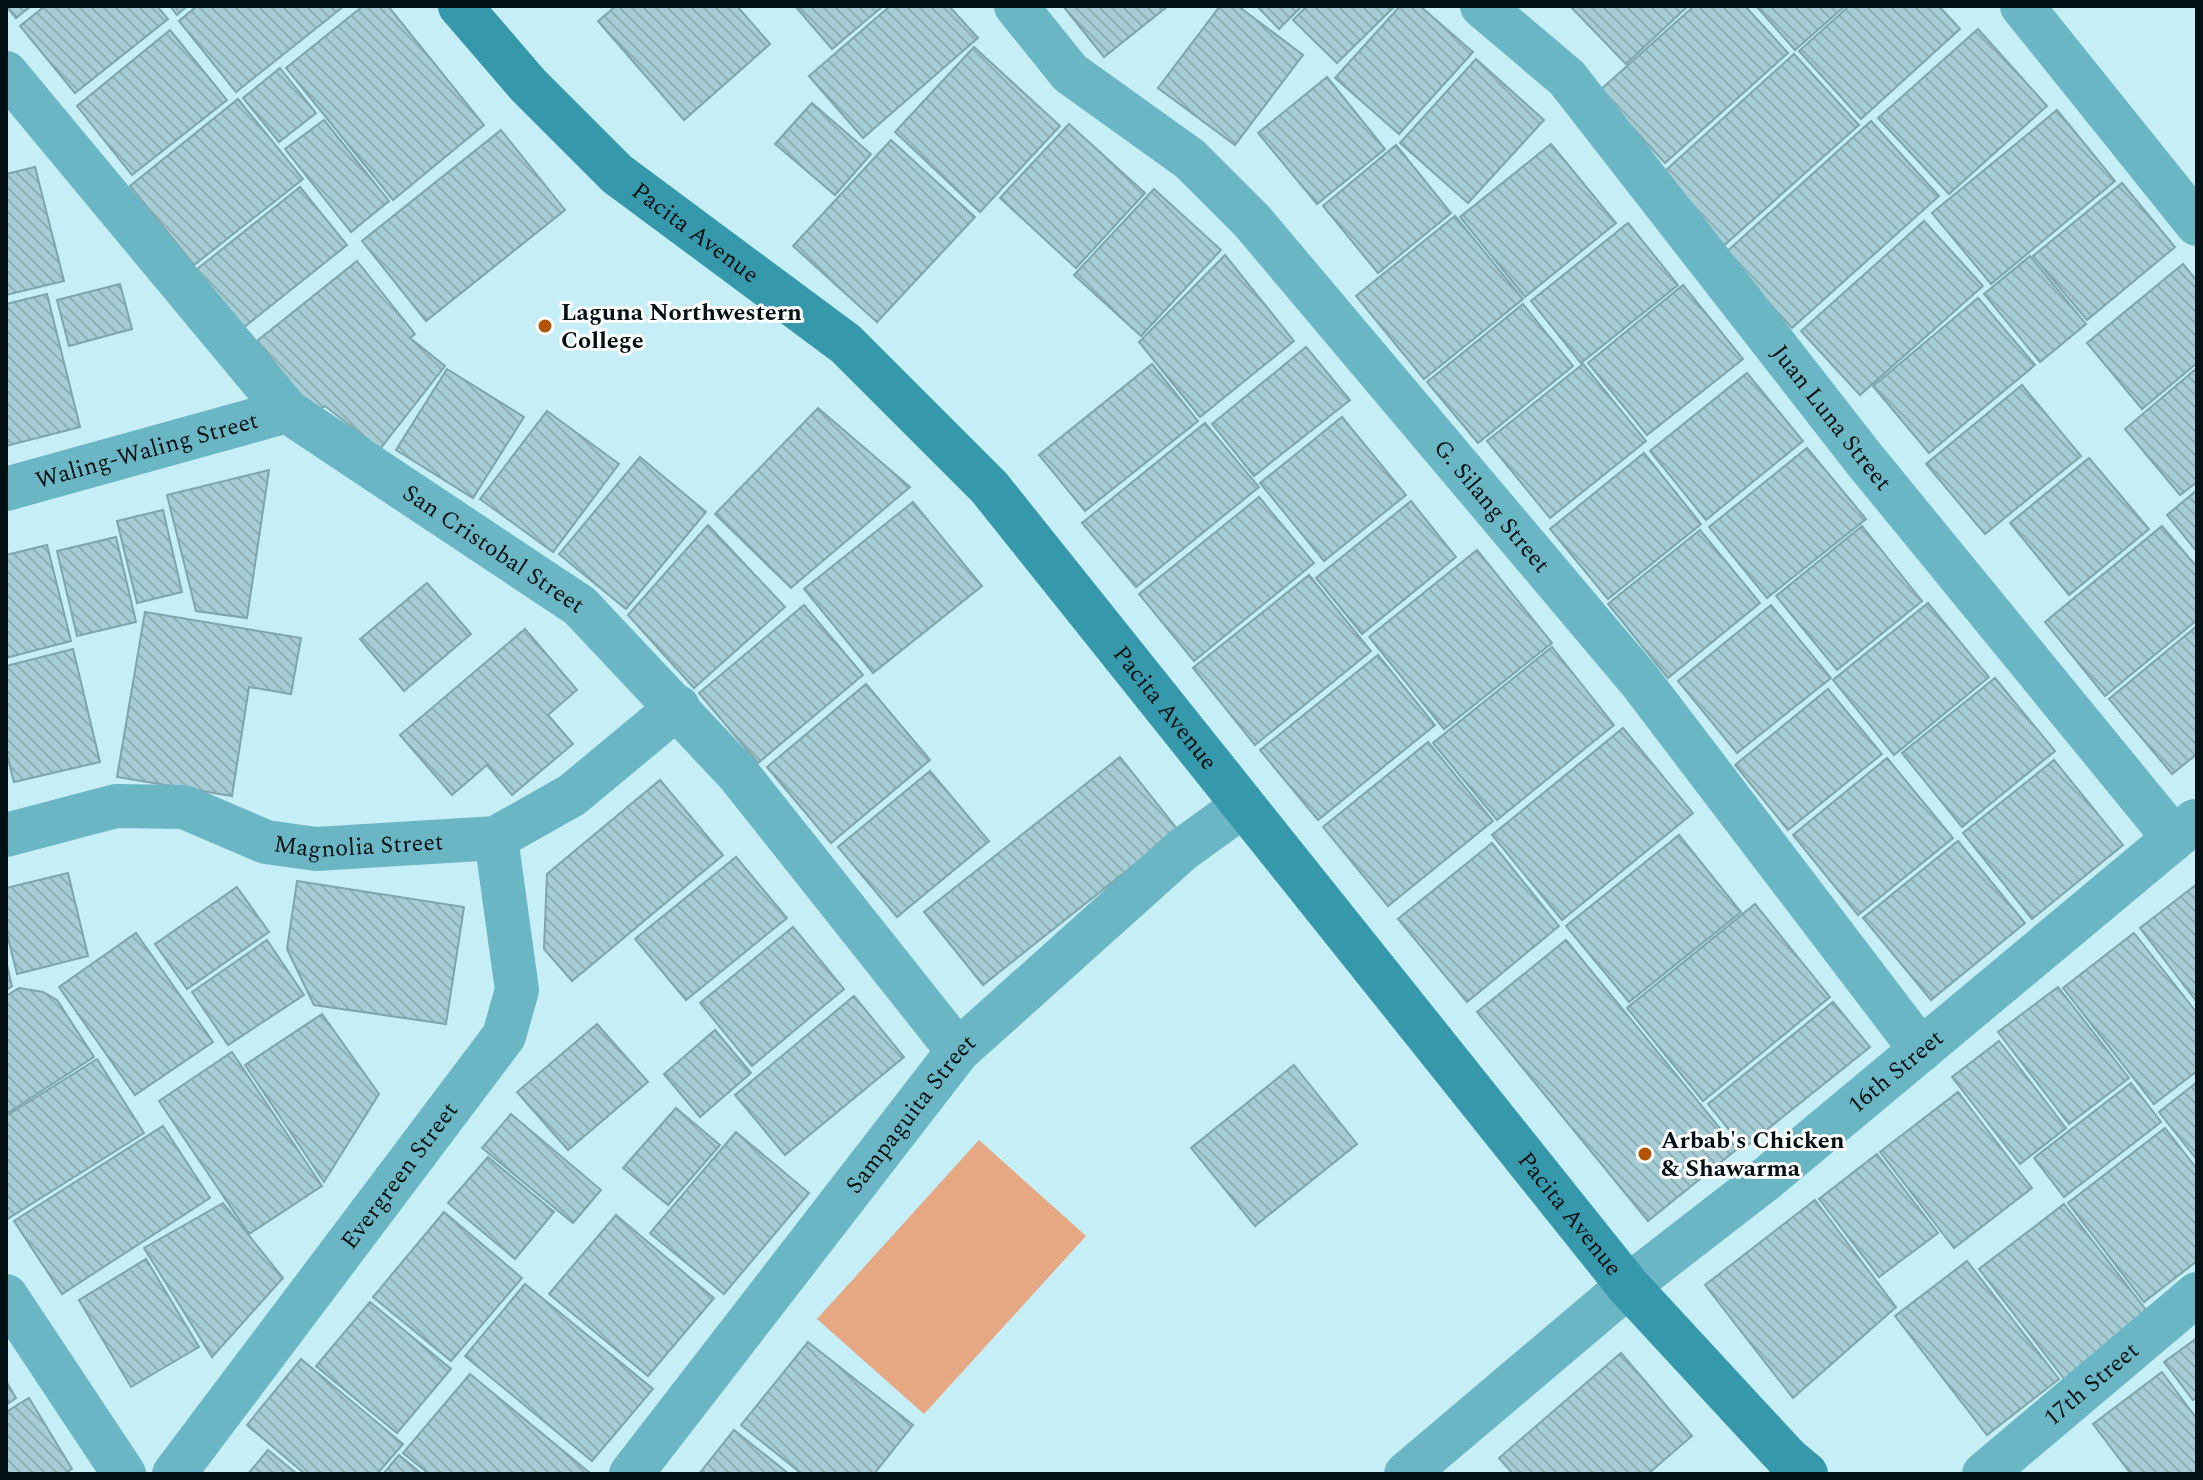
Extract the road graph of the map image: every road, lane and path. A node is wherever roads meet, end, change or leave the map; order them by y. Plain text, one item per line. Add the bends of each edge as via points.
1 (460, 6) edge
2 (1016, 6) edge
3 (1482, 6) edge
4 (2022, 6) edge
5 (14, 94) edge
6 (2197, 224) edge
7 (287, 411) junction
8 (6, 489) edge
9 (678, 707) junction
10 (1243, 806) junction
11 (2186, 829) edge
12 (6, 835) edge
13 (496, 838) junction
14 (1921, 1050) junction
15 (958, 1051) junction
16 (1628, 1286) junction
17 (2197, 1294) edge
18 (6, 1296) edge
19 (124, 1474) edge
20 (174, 1474) edge
21 (631, 1474) edge
22 (1406, 1474) edge
23 (1806, 1474) edge
24 (1984, 1474) edge

1 - 10 main road, Pacita Avenue via 528,85 617,174 846,344 989,487
2 - 14 street, G. Silang Street via 1070,73 1190,159 1252,221 1640,681
3 - 11 street, Juan Luna Street via 1567,78 1864,459
4 - 6 street
5 - 7 street, San Cristobal Street
7 - 8 street, Waling-Waling Street
7 - 9 street, San Cristobal Street via 580,606
9 - 13 street, Magnolia Street via 572,795
9 - 15 street, San Cristobal Street via 738,774
10 - 15 street, Sampaguita Street via 1182,850
10 - 16 main road, Pacita Avenue
11 - 14 street, 16th Street
12 - 13 street, Magnolia Street via 116,806 184,807 266,842 316,849
13 - 20 street, Evergreen Street via 517,990 504,1036
14 - 16 street, 16th Street
15 - 21 street, Sampaguita Street
16 - 22 street, 16th Street
16 - 23 main road, Pacita Avenue
17 - 24 street, 17th Street
18 - 19 street

